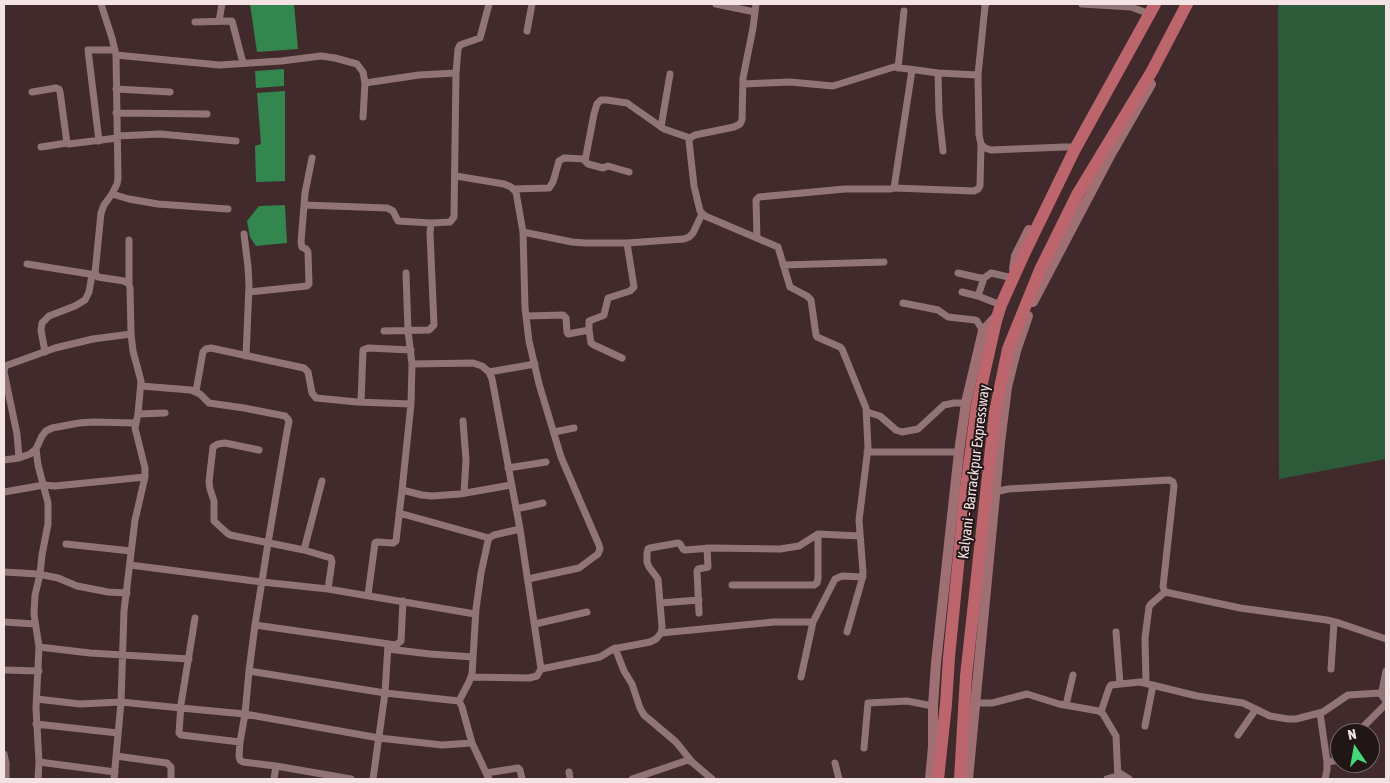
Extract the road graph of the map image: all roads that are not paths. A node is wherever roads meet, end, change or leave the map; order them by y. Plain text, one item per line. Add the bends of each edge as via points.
1 (100, 4) edge
2 (222, 4) edge
3 (489, 4) edge
4 (532, 4) edge
5 (716, 4) edge
6 (756, 4) edge
7 (986, 4) edge
8 (1082, 4) edge
9 (1187, 4) edge
10 (1193, 4) edge
11 (1150, 8) edge
12 (904, 11) dead end
13 (755, 12) junction
14 (1182, 19) junction
15 (219, 21) junction
16 (195, 22) dead end
17 (527, 31) dead end
18 (115, 53) junction
19 (243, 63) junction
20 (898, 68) junction
21 (912, 70) junction
22 (456, 73) junction
23 (938, 73) junction
24 (670, 74) dead end
25 (978, 75) junction
26 (365, 83) junction
27 (743, 84) junction
28 (116, 89) junction
29 (32, 92) dead end
30 (170, 92) dead end
31 (116, 113) junction
32 (207, 114) dead end
33 (363, 116) dead end
34 (661, 126) junction
35 (117, 137) junction
36 (690, 138) junction
37 (99, 140) junction
38 (236, 141) dead end
39 (67, 143) junction
40 (981, 144) junction
41 (41, 147) dead end
42 (1073, 148) junction
43 (943, 151) dead end
44 (312, 158) dead end
45 (585, 159) junction
46 (629, 172) dead end
47 (456, 176) junction
48 (894, 188) junction
49 (514, 189) junction
50 (112, 194) junction
51 (304, 205) junction
52 (228, 209) dead end
53 (702, 214) junction
54 (431, 223) junction
55 (523, 232) junction
56 (244, 234) dead end
57 (757, 238) junction
58 (129, 240) dead end
59 (627, 242) junction
60 (884, 262) dead end
61 (27, 264) dead end
62 (783, 265) junction
63 (406, 273) dead end
64 (958, 273) dead end
65 (94, 275) junction
66 (984, 278) junction
67 (1013, 278) junction
68 (129, 284) junction
69 (249, 292) junction
70 (962, 292) dead end
71 (978, 296) junction
72 (903, 303) dead end
73 (1000, 310) junction
74 (526, 316) junction
75 (589, 330) junction
76 (384, 331) dead end
77 (408, 331) junction
78 (983, 331) junction
79 (131, 334) junction
80 (411, 350) junction
81 (45, 352) junction
82 (246, 356) junction
83 (622, 358) dead end
84 (412, 364) junction
85 (535, 364) junction
86 (4, 372) edge
87 (489, 372) junction
88 (141, 386) junction
89 (196, 391) junction
90 (361, 402) junction
91 (966, 403) junction
92 (411, 404) junction
93 (12, 412) junction
94 (867, 412) junction
95 (138, 414) junction
96 (165, 414) dead end
97 (4, 415) edge
98 (463, 421) dead end
99 (136, 423) junction
100 (574, 428) dead end
101 (554, 432) junction
102 (36, 449) junction
103 (259, 450) dead end
104 (868, 452) junction
105 (960, 452) junction
106 (19, 458) junction
107 (4, 460) edge
108 (546, 462) dead end
109 (508, 468) junction
110 (145, 477) junction
111 (322, 482) dead end
112 (44, 485) junction
113 (511, 485) junction
114 (402, 490) junction
115 (4, 492) edge
116 (995, 492) junction
117 (464, 493) junction
118 (543, 503) dead end
119 (516, 509) junction
120 (399, 513) junction
121 (520, 529) junction
122 (818, 534) junction
123 (860, 536) junction
124 (489, 538) junction
125 (268, 543) junction
126 (66, 544) dead end
127 (707, 548) junction
128 (304, 550) junction
129 (131, 551) junction
130 (130, 564) junction
131 (4, 572) edge
132 (40, 574) junction
133 (863, 577) junction
134 (528, 579) junction
135 (262, 582) junction
136 (732, 585) dead end
137 (328, 589) junction
138 (1165, 592) junction
139 (126, 593) junction
140 (368, 595) junction
141 (698, 600) junction
142 (404, 601) junction
143 (660, 603) junction
144 (587, 612) dead end
145 (699, 613) dead end
146 (475, 614) junction
147 (195, 618) dead end
148 (4, 622) edge
149 (813, 622) junction
150 (1334, 622) junction
151 (35, 624) junction
152 (535, 624) junction
153 (255, 625) junction
154 (847, 632) dead end
155 (1116, 632) dead end
156 (661, 633) junction
157 (1386, 639) edge
158 (40, 647) junction
159 (388, 647) junction
160 (616, 648) junction
161 (123, 655) junction
162 (473, 657) junction
163 (188, 660) junction
164 (541, 669) junction
165 (1331, 669) dead end
166 (4, 670) edge
167 (39, 671) junction
168 (249, 671) junction
169 (1386, 671) edge
170 (1072, 675) dead end
171 (471, 677) junction
172 (801, 678) dead end
173 (1120, 684) junction
174 (1150, 684) junction
175 (385, 693) junction
176 (1380, 693) junction
177 (37, 699) junction
178 (459, 701) junction
179 (121, 702) junction
180 (975, 703) junction
181 (1066, 705) junction
182 (933, 706) junction
183 (181, 708) junction
184 (1256, 709) junction
185 (1101, 712) junction
186 (1320, 713) junction
187 (245, 714) junction
188 (1368, 723) edge
189 (36, 724) junction
190 (1146, 726) dead end
191 (118, 733) junction
192 (1238, 735) dead end
193 (378, 738) junction
194 (240, 742) junction
195 (472, 743) junction
196 (864, 748) dead end
197 (4, 754) edge
198 (116, 756) junction
199 (39, 762) junction
200 (692, 762) junction
201 (1327, 762) junction
202 (1330, 762) edge
203 (835, 763) dead end
204 (276, 766) junction
205 (115, 776) edge
206 (487, 776) edge
207 (1118, 776) edge
208 (6, 779) edge
209 (38, 779) edge
210 (171, 779) edge
211 (274, 779) edge
212 (351, 779) edge
213 (373, 779) edge
214 (522, 779) edge
215 (632, 779) edge
216 (712, 779) edge
217 (839, 779) edge
218 (930, 779) edge
219 (938, 779) edge
220 (960, 779) edge
221 (968, 779) edge
222 (1107, 779) edge
223 (1129, 779) edge
224 (1325, 779) edge

1 - 18 street
2 - 15 street
3 - 22 street via 480,38 459,46
4 - 17 street
5 - 13 street
6 - 13 street
7 - 25 street
8 - 11 street
9 - 14 highway, Kalyani - Barrackpur Expressway
10 - 14 street
11 - 42 highway, Kalyani - Barrackpur Expressway
12 - 20 street
13 - 27 street
14 - 116 street via 1154,79 1036,295 1016,351 1008,387
14 - 220 highway, Kalyani - Barrackpur Expressway via 1078,193 1040,270 1008,349 995,412 966,676
15 - 16 street
15 - 19 street via 232,21
18 - 19 street via 212,64
18 - 28 street
18 - 37 street via 88,50
19 - 26 street via 320,56 335,58 357,64
20 - 21 street
20 - 27 street via 891,67 832,86 790,82
21 - 23 street
21 - 48 street
22 - 26 street
22 - 47 street
23 - 25 street
23 - 43 street
24 - 34 street
25 - 40 street
26 - 33 street
27 - 36 street via 740,124
28 - 30 street
28 - 31 street
29 - 39 street via 59,89
31 - 32 street
31 - 35 street
34 - 36 street
34 - 45 street via 627,103 601,100 594,114
35 - 37 street
35 - 38 street via 160,134
35 - 50 street via 118,178
36 - 53 street via 694,186
37 - 39 street
39 - 41 street
40 - 42 street via 996,150
40 - 48 street via 978,189
42 - 67 highway, Kalyani - Barrackpur Expressway
44 - 51 street
45 - 46 street via 586,163
45 - 49 street via 564,158 559,161 549,188
47 - 49 street
47 - 54 street via 453,220
48 - 57 street via 759,197 756,200
49 - 55 street
50 - 52 street via 163,205
50 - 65 street via 99,221
51 - 54 street via 387,208 393,211 398,221
51 - 69 street via 301,242 307,250 309,284
53 - 57 street
53 - 59 street via 693,232 684,239
54 - 77 street via 434,325 429,330
55 - 59 street via 578,243
55 - 74 street
56 - 69 street
57 - 62 street via 778,247
58 - 68 street
59 - 75 street via 634,287 627,293 608,298 604,314 589,321
60 - 62 street
61 - 65 street
62 - 94 street via 790,287 810,297 817,337 842,349
63 - 77 street
64 - 66 street
65 - 68 street
65 - 81 street via 85,300 49,316 42,323
66 - 67 street via 991,273
66 - 71 street
67 - 73 highway, Kalyani - Barrackpur Expressway
68 - 79 street
69 - 82 street
70 - 71 street
71 - 73 street
72 - 78 street via 938,310 948,317 975,320
73 - 78 street
73 - 219 highway, Kalyani - Barrackpur Expressway via 977,405 965,494
74 - 75 street via 562,315 566,318 568,334
74 - 85 street
75 - 83 street via 594,346
76 - 77 street
77 - 80 street
78 - 91 street
79 - 81 street via 93,339
79 - 88 street
80 - 84 street
80 - 90 street via 364,350
81 - 86 street via 8,365
82 - 89 street via 206,349
82 - 90 street via 304,368 316,398
84 - 87 street via 473,363
84 - 92 street
85 - 87 street
85 - 101 street
86 - 93 street
87 - 109 street
88 - 89 street
88 - 95 street
89 - 125 street via 209,403 285,416 289,421
90 - 92 street
91 - 94 street via 944,405 918,429 902,432 880,416
91 - 105 street
92 - 114 street
93 - 97 street
93 - 106 street
94 - 104 street
95 - 96 street
95 - 99 street
98 - 117 street
99 - 102 street via 93,422 52,428 42,436
99 - 110 street
100 - 101 street
101 - 134 street via 564,465 600,549 579,568
102 - 106 street
102 - 112 street
103 - 125 street via 225,442 213,447 209,485 215,523 227,534
104 - 105 street
104 - 123 street
105 - 182 street
106 - 107 street
108 - 109 street
109 - 113 street
110 - 112 street
110 - 129 street
111 - 128 street
112 - 115 street
112 - 132 street via 48,524
113 - 117 street
113 - 119 street
114 - 117 street via 427,496
114 - 120 street
116 - 138 street via 1173,482
116 - 180 street
118 - 119 street
119 - 121 street
120 - 124 street
120 - 140 street via 396,541 375,543
121 - 124 street
121 - 134 street
122 - 123 street
122 - 127 street via 796,547
122 - 136 street via 817,583
123 - 133 street
124 - 146 street
125 - 128 street
125 - 135 street
126 - 129 street
127 - 141 street via 708,567 697,571
127 - 143 street via 684,550 677,543 648,549 648,564 658,579
128 - 137 street via 332,558
129 - 130 street
130 - 135 street
130 - 139 street
131 - 132 street
132 - 139 street via 77,586
132 - 151 street via 35,595
133 - 149 street via 842,576 835,580
133 - 154 street
134 - 152 street
135 - 137 street
135 - 153 street
137 - 140 street
138 - 150 street via 1240,608
138 - 174 street via 1149,607 1146,638
139 - 161 street
140 - 142 street
141 - 143 street
141 - 145 street
142 - 146 street
142 - 159 street via 401,641
143 - 156 street
144 - 152 street
146 - 162 street
147 - 163 street
148 - 151 street
149 - 156 street via 774,622
149 - 172 street
150 - 157 street
150 - 165 street
151 - 158 street
152 - 164 street
153 - 159 street
153 - 168 street
155 - 173 street
156 - 160 street via 653,641
158 - 161 street
158 - 167 street
159 - 162 street
159 - 175 street
160 - 164 street via 602,656
160 - 200 street via 644,715 676,742
161 - 163 street
161 - 179 street
162 - 171 street
163 - 183 street
164 - 171 street via 537,676 529,678
166 - 167 street
167 - 177 street
168 - 175 street
168 - 187 street
169 - 176 street
170 - 181 street
171 - 178 street
173 - 174 street
173 - 185 street via 1108,688
174 - 184 street via 1243,703
174 - 190 street
175 - 178 street
175 - 193 street
176 - 186 street via 1348,695
176 - 188 street via 1386,700 1385,705
177 - 179 street via 80,704
177 - 189 street
178 - 195 street
179 - 183 street
179 - 191 street
180 - 181 street via 992,703 1027,694
180 - 221 street
181 - 185 street
182 - 196 street via 907,700 868,703
182 - 218 street
183 - 187 street
183 - 194 street via 180,734
184 - 186 street via 1270,716 1288,719
184 - 192 street
185 - 207 street via 1116,736
186 - 201 street
187 - 193 street
187 - 194 street
189 - 191 street
189 - 199 street
191 - 198 street
193 - 195 street via 442,745
193 - 213 street
194 - 204 street via 240,760
195 - 206 street
197 - 208 street
198 - 205 street
198 - 210 street via 167,762 172,767
199 - 205 street
199 - 209 street
200 - 215 street via 686,761
200 - 216 street
201 - 202 street
201 - 224 street
203 - 217 street
204 - 211 street
204 - 212 street
206 - 214 street via 518,768
207 - 222 street
207 - 223 street

